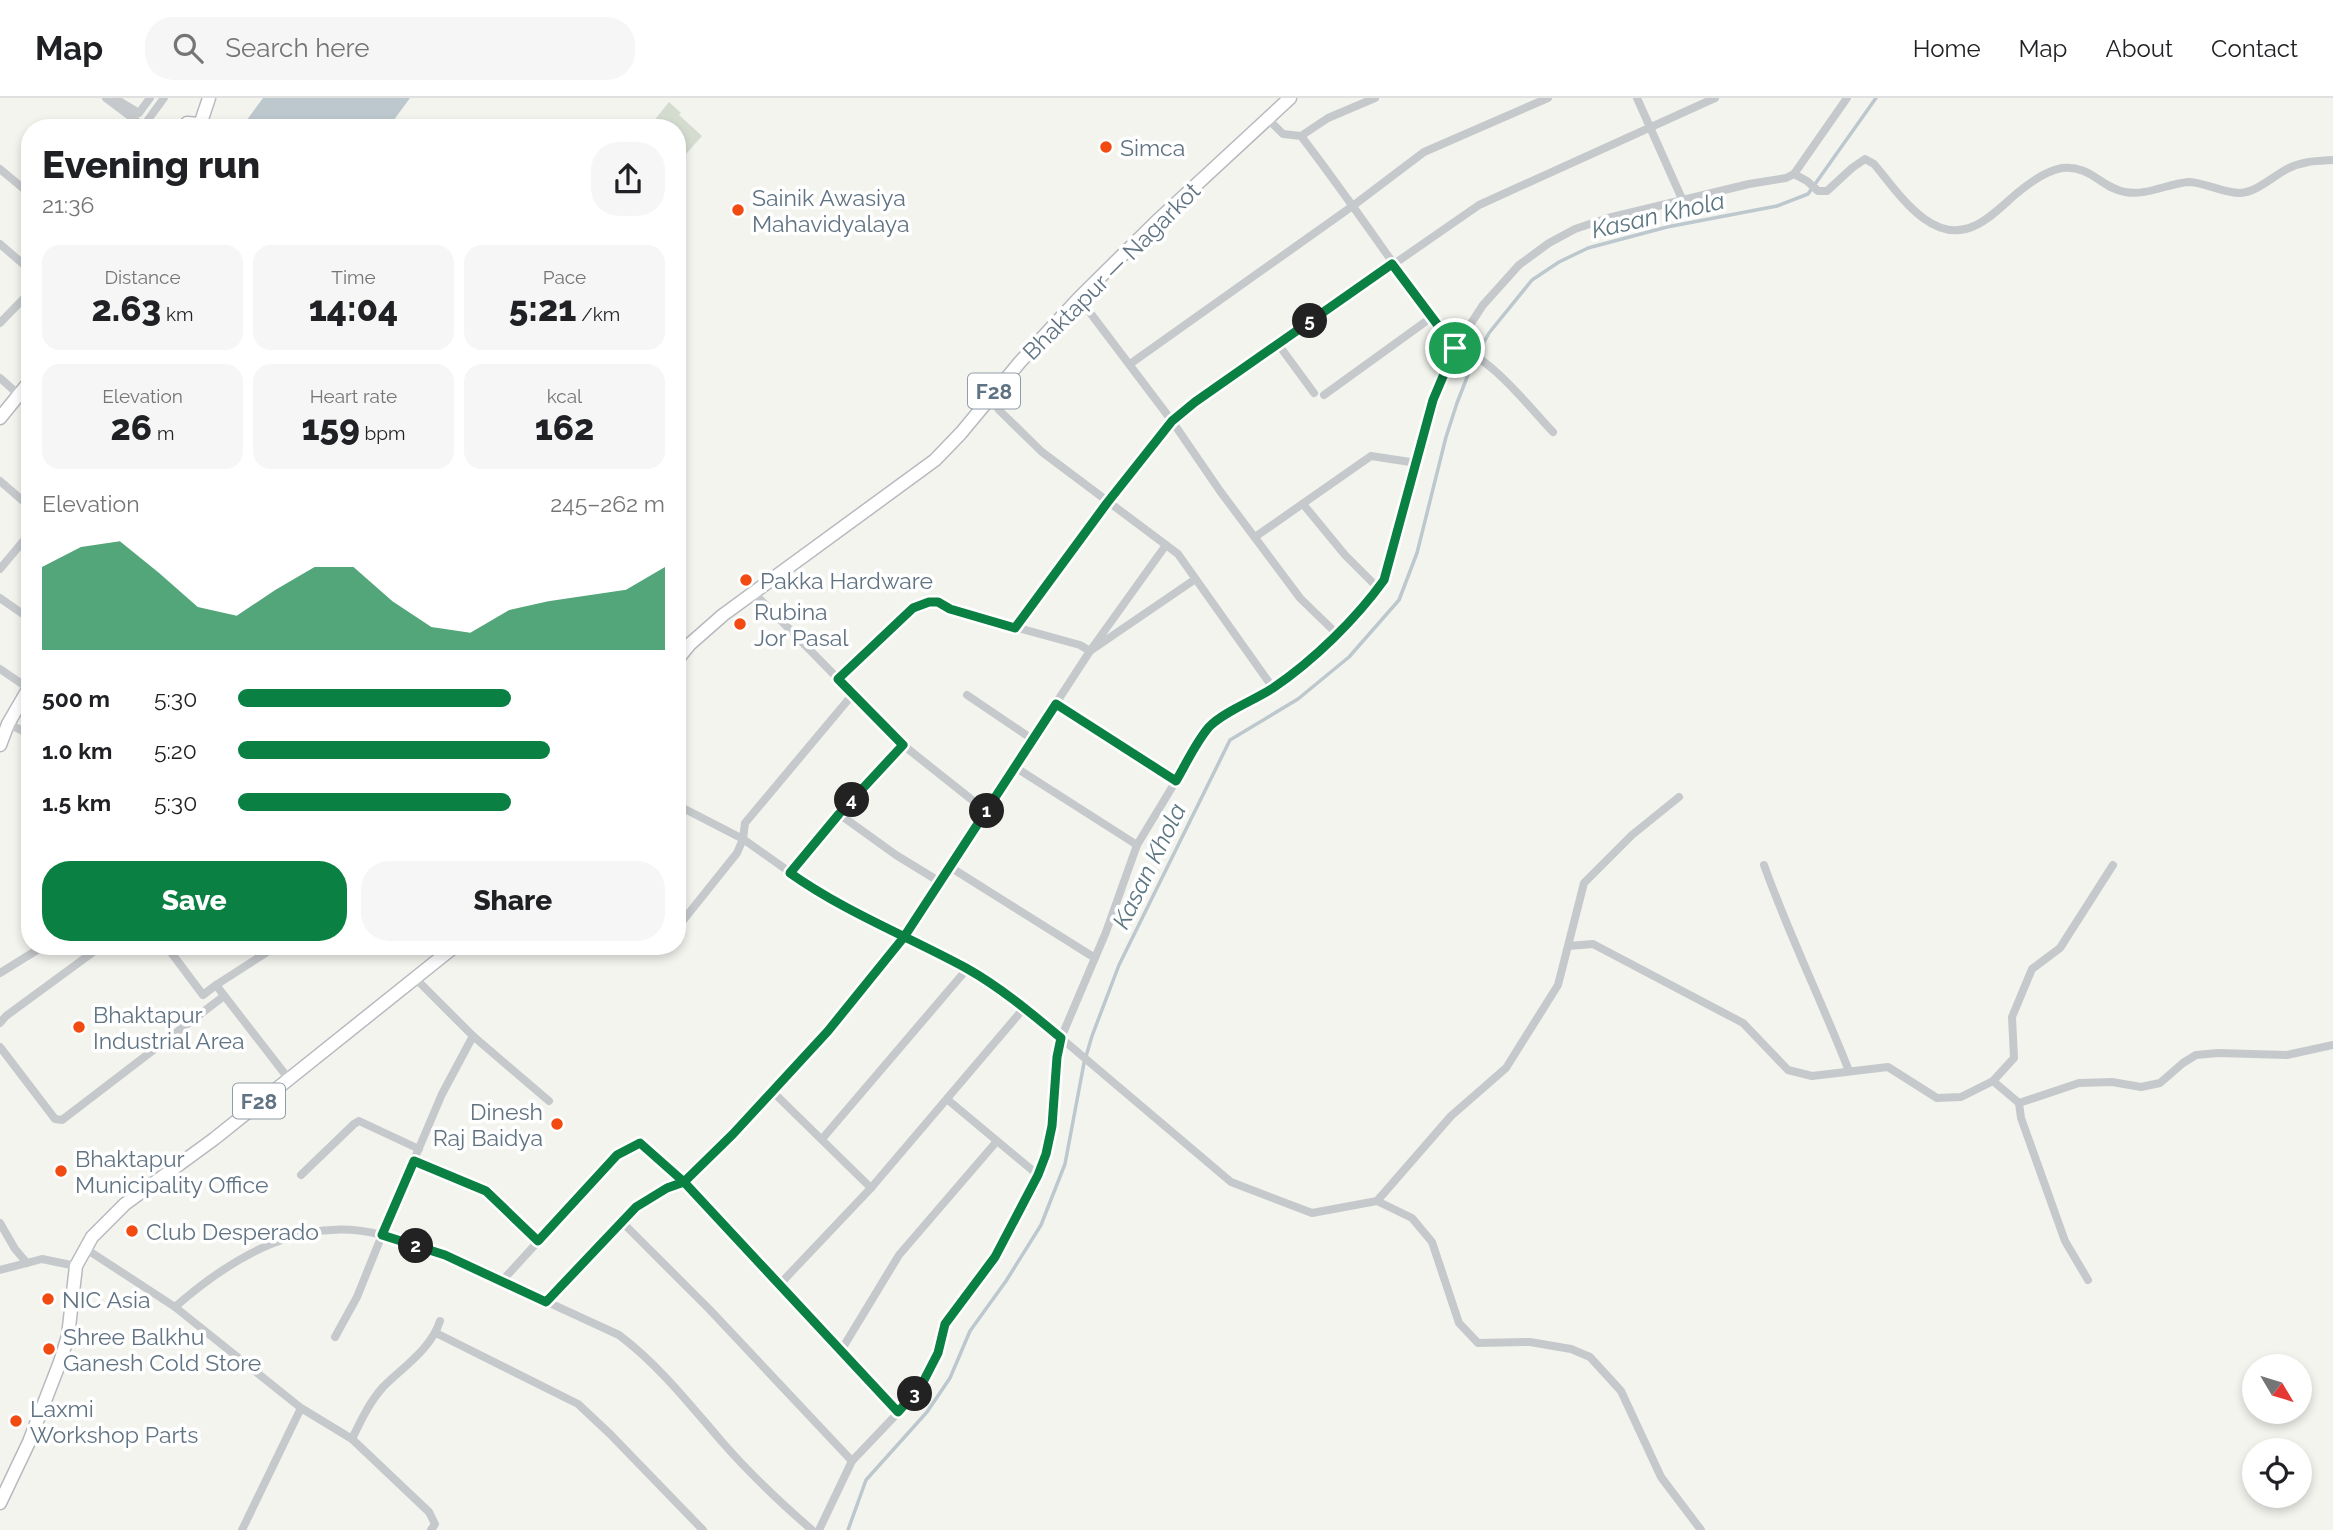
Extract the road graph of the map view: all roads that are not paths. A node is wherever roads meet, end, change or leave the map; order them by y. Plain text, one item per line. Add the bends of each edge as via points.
1 (106, 98) edge
2 (114, 98) edge
3 (150, 98) edge
4 (163, 98) edge
5 (209, 98) edge
6 (1290, 98) edge
7 (1375, 98) edge
8 (1548, 98) edge
9 (1637, 98) edge
10 (1716, 98) edge
11 (1847, 98) edge
12 (133, 119) edge
13 (149, 119) edge
14 (202, 119) edge
15 (1269, 120) junction
16 (1650, 126) junction
17 (1301, 136) junction
18 (2333, 160) edge
19 (0, 169) edge
20 (1794, 174) junction
21 (21, 186) edge
22 (1682, 199) junction
23 (1354, 205) junction
24 (0, 244) edge
25 (8, 251) junction
26 (0, 260) edge
27 (21, 262) edge
28 (1392, 264) junction
29 (1079, 298) junction
30 (21, 301) edge
31 (1432, 317) junction
32 (0, 323) edge
33 (1278, 344) junction
34 (1455, 348) junction
35 (1130, 364) junction
36 (0, 378) edge
37 (21, 392) edge
38 (1314, 393) dead end
39 (19, 395) junction
40 (1324, 395) dead end
41 (989, 397) junction
42 (0, 418) edge
43 (1172, 421) junction
44 (1553, 432) dead end
45 (1417, 463) junction
46 (0, 481) edge
47 (21, 499) edge
48 (1107, 503) junction
49 (1303, 504) junction
50 (1255, 537) junction
51 (21, 544) edge
52 (1166, 545) junction
53 (0, 569) edge
54 (1194, 580) junction
55 (1378, 588) junction
56 (754, 593) junction
57 (0, 598) edge
58 (21, 613) edge
59 (1015, 628) junction
60 (1336, 633) junction
61 (686, 649) edge
62 (1090, 651) junction
63 (0, 669) edge
64 (838, 679) junction
65 (21, 682) edge
66 (1273, 688) junction
67 (853, 694) junction
68 (967, 695) dead end
69 (21, 701) edge
70 (1056, 704) junction
71 (8, 724) junction
72 (21, 730) edge
73 (1032, 738) junction
74 (903, 745) junction
75 (0, 746) edge
76 (1015, 767) junction
77 (1176, 781) junction
78 (1679, 797) dead end
79 (686, 810) edge
80 (986, 811) junction
81 (839, 814) junction
82 (743, 839) junction
83 (1137, 845) junction
84 (1764, 865) dead end
85 (2113, 865) dead end
86 (950, 867) junction
87 (790, 873) junction
88 (940, 882) junction
89 (686, 917) edge
90 (904, 937) junction
91 (1569, 946) junction
92 (29, 955) edge
93 (89, 955) edge
94 (173, 955) edge
95 (263, 955) edge
96 (444, 955) edge
97 (1095, 958) junction
98 (967, 969) junction
99 (0, 973) edge
100 (415, 978) junction
101 (216, 985) junction
102 (224, 996) junction
103 (1024, 1008) junction
104 (0, 1023) edge
105 (472, 1036) junction
106 (1061, 1038) junction
107 (2333, 1045) edge
108 (0, 1047) edge
109 (1849, 1072) junction
110 (288, 1078) junction
111 (1993, 1082) junction
112 (773, 1092) junction
113 (948, 1100) junction
114 (550, 1101) dead end
115 (2019, 1103) junction
116 (822, 1139) junction
117 (997, 1141) junction
118 (419, 1149) junction
119 (414, 1161) junction
120 (300, 1175) dead end
121 (1038, 1175) junction
122 (684, 1182) junction
123 (871, 1188) junction
124 (1377, 1201) junction
125 (621, 1221) junction
126 (0, 1223) edge
127 (382, 1235) junction
128 (538, 1241) junction
129 (86, 1249) junction
130 (27, 1263) junction
131 (76, 1266) junction
132 (0, 1270) edge
133 (2088, 1280) dead end
134 (502, 1281) junction
135 (779, 1285) junction
136 (546, 1302) junction
137 (175, 1307) junction
138 (440, 1321) dead end
139 (436, 1333) junction
140 (335, 1337) dead end
141 (842, 1349) junction
142 (301, 1408) junction
143 (898, 1412) junction
144 (352, 1439) junction
145 (852, 1461) junction
146 (0, 1503) edge
147 (242, 1530) edge
148 (431, 1530) edge
149 (703, 1530) edge
150 (811, 1530) edge
151 (819, 1530) edge
152 (1701, 1530) edge

1 - 12 street
2 - 3 street via 139,113
4 - 13 street
5 - 14 main road
6 - 15 main road, Bhaktapur — Nagarkot / F28
7 - 17 street via 1328,118
8 - 23 street via 1423,152
9 - 16 street
10 - 16 street
11 - 20 street
15 - 17 street via 1283,134
15 - 29 main road, Bhaktapur — Nagarkot / F28
16 - 22 street
16 - 28 street via 1479,205
17 - 23 street
18 - 20 street via 2307,161 2245,193 2192,182 2123,192 2092,174 2060,169 2044,174 1989,218 1957,230 1921,218 1865,159 1827,191 1818,191
19 - 21 street
20 - 22 street
22 - 34 street via 1575,229 1541,249 1519,265 1483,305
23 - 28 street
23 - 35 street
24 - 25 street
25 - 26 street
25 - 27 street
28 - 31 street
28 - 33 street
29 - 35 street
29 - 41 main road, Bhaktapur — Nagarkot / F28
30 - 32 street
31 - 34 street
31 - 40 street
33 - 38 street
33 - 43 street
34 - 44 street via 1482,359
34 - 45 street via 1433,400
35 - 43 street
36 - 39 street
37 - 39 main road
39 - 42 main road
41 - 48 street via 1042,452
41 - 56 main road, Bhaktapur — Nagarkot / F28 via 935,460
43 - 48 street
43 - 50 street
45 - 49 street via 1371,456
45 - 55 street
46 - 47 street
48 - 52 street
48 - 59 street
49 - 50 street
49 - 55 street
50 - 60 street via 1300,598
51 - 53 street
52 - 54 street via 1178,554
52 - 62 street
54 - 62 street
54 - 66 street
55 - 60 street
56 - 61 main road, Bhaktapur — Nagarkot / F28
56 - 64 street
57 - 58 street
59 - 62 street
59 - 64 street via 929,602 913,608
60 - 66 street
62 - 70 street
63 - 65 street
64 - 67 street
66 - 77 street via 1208,728
67 - 74 street
67 - 82 street via 745,823
68 - 73 street
69 - 71 main road
70 - 73 street
70 - 77 street
71 - 72 street
71 - 75 main road
73 - 76 street
74 - 80 street
74 - 81 street
76 - 80 street
76 - 83 street
77 - 83 street
78 - 91 street via 1584,883
79 - 82 street
80 - 86 street
81 - 87 street
81 - 88 street
82 - 87 street
82 - 89 street
83 - 97 street
84 - 109 street
85 - 111 street via 2060,948 2032,969 2012,1017 2014,1058
86 - 88 street
86 - 97 street
87 - 90 street via 822,895
88 - 90 street
90 - 98 street
90 - 112 street
91 - 109 street via 1593,944 1743,1023 1788,1070 1812,1076
91 - 124 street via 1558,985 1506,1068 1451,1116
92 - 99 street
93 - 104 street
94 - 101 street via 203,995
95 - 101 street
96 - 100 main road, F28
97 - 106 street
98 - 103 street
98 - 116 street
100 - 105 street
100 - 110 main road, F28
101 - 102 street
102 - 108 street via 62,1120 55,1119
102 - 110 street
103 - 106 street
103 - 113 street
105 - 114 street
105 - 118 street
106 - 121 street via 1052,1126
106 - 124 street via 1231,1182 1312,1213
107 - 115 street via 2287,1055 2196,1055 2160,1083 2141,1087 2079,1083
109 - 111 street via 1888,1067 1937,1098 1961,1097
110 - 129 main road, F28 via 125,1204
111 - 115 street
112 - 116 street
112 - 122 street
113 - 117 street
113 - 123 street
115 - 133 street via 2065,1241
116 - 123 street
117 - 121 street
117 - 141 street via 899,1255
118 - 119 street
118 - 120 street via 359,1121
119 - 127 street
119 - 128 street via 486,1191
121 - 143 street via 995,1257 945,1324 938,1353 921,1386
122 - 125 street via 636,1207
122 - 128 street via 640,1143 617,1155
122 - 135 street
123 - 135 street
124 - 152 street via 1412,1218 1432,1242 1459,1323 1478,1343 1530,1342 1590,1357 1621,1391 1661,1477
125 - 136 street
125 - 145 street
126 - 130 street
127 - 134 street via 445,1255
127 - 137 street via 338,1229 283,1239 234,1262
127 - 140 street
128 - 134 street
129 - 131 main road, F28
129 - 137 street
130 - 131 street via 42,1259
130 - 132 street
131 - 146 main road, F28 via 68,1336 60,1362
134 - 136 street
135 - 141 street
136 - 150 street via 619,1335 636,1348
137 - 142 street
138 - 139 street
139 - 144 street via 368,1406
139 - 149 street via 578,1405
141 - 143 street
142 - 144 street
142 - 147 street
143 - 145 street
144 - 148 street via 429,1512 435,1524
145 - 151 street

